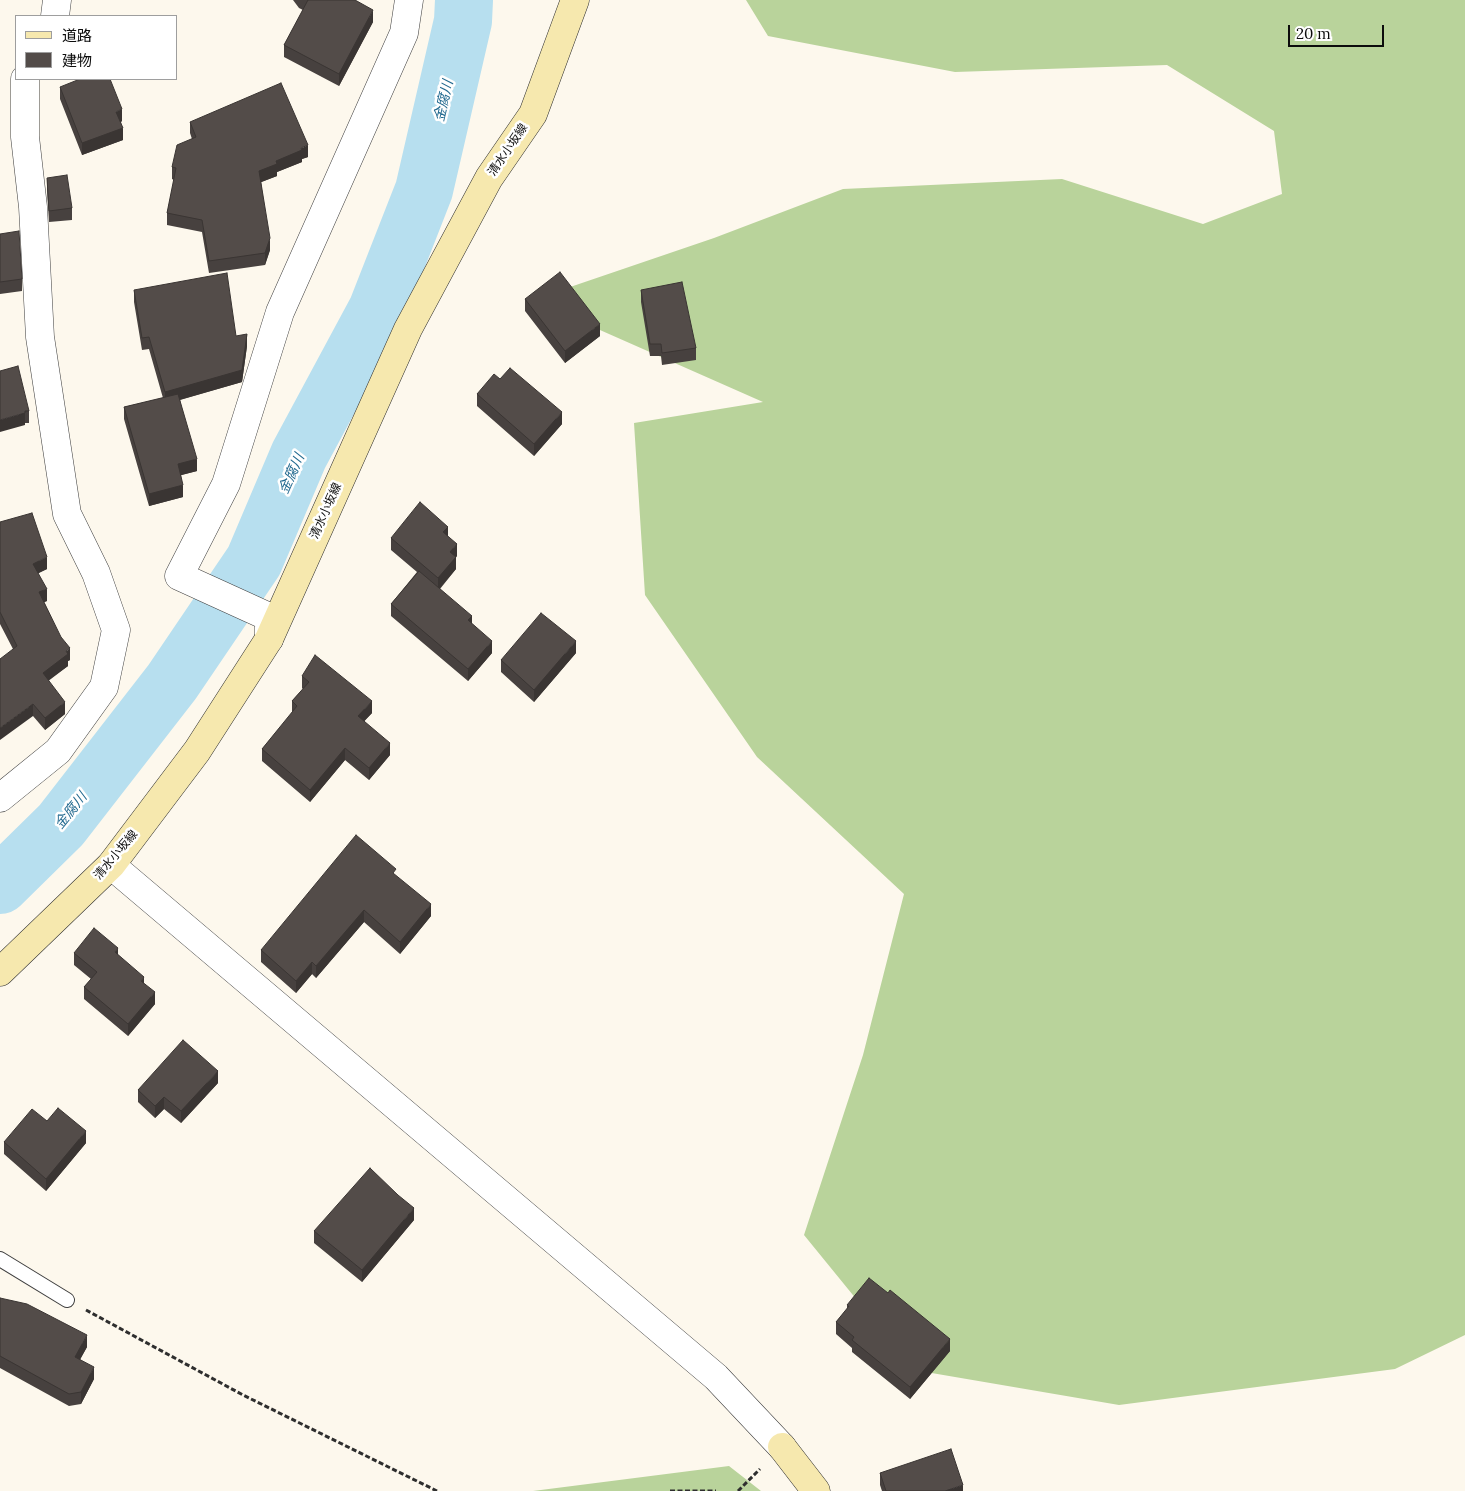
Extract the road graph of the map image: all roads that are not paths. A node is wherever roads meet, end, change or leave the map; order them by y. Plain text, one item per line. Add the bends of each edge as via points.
1 (58, 0) edge
2 (409, 0) edge
3 (575, 0) edge
4 (55, 15) edge
5 (26, 80) edge
6 (269, 628) junction
7 (0, 798) edge
8 (111, 865) junction
9 (0, 972) edge
10 (0, 1259) edge
11 (68, 1300) road end
12 (782, 1447) joint
13 (816, 1491) edge

1 - 4 street
2 - 6 street via 404,33 280,312 226,484 179,576
3 - 6 main road, 清水小坂線 via 533,114 489,178 408,329
5 - 7 street via 25,138 40,337 67,514 96,573 116,630 104,687 58,751
6 - 8 main road, 清水小坂線 via 197,751
8 - 9 main road, 清水小坂線
8 - 12 street via 716,1377
10 - 11 lane
12 - 13 main road

